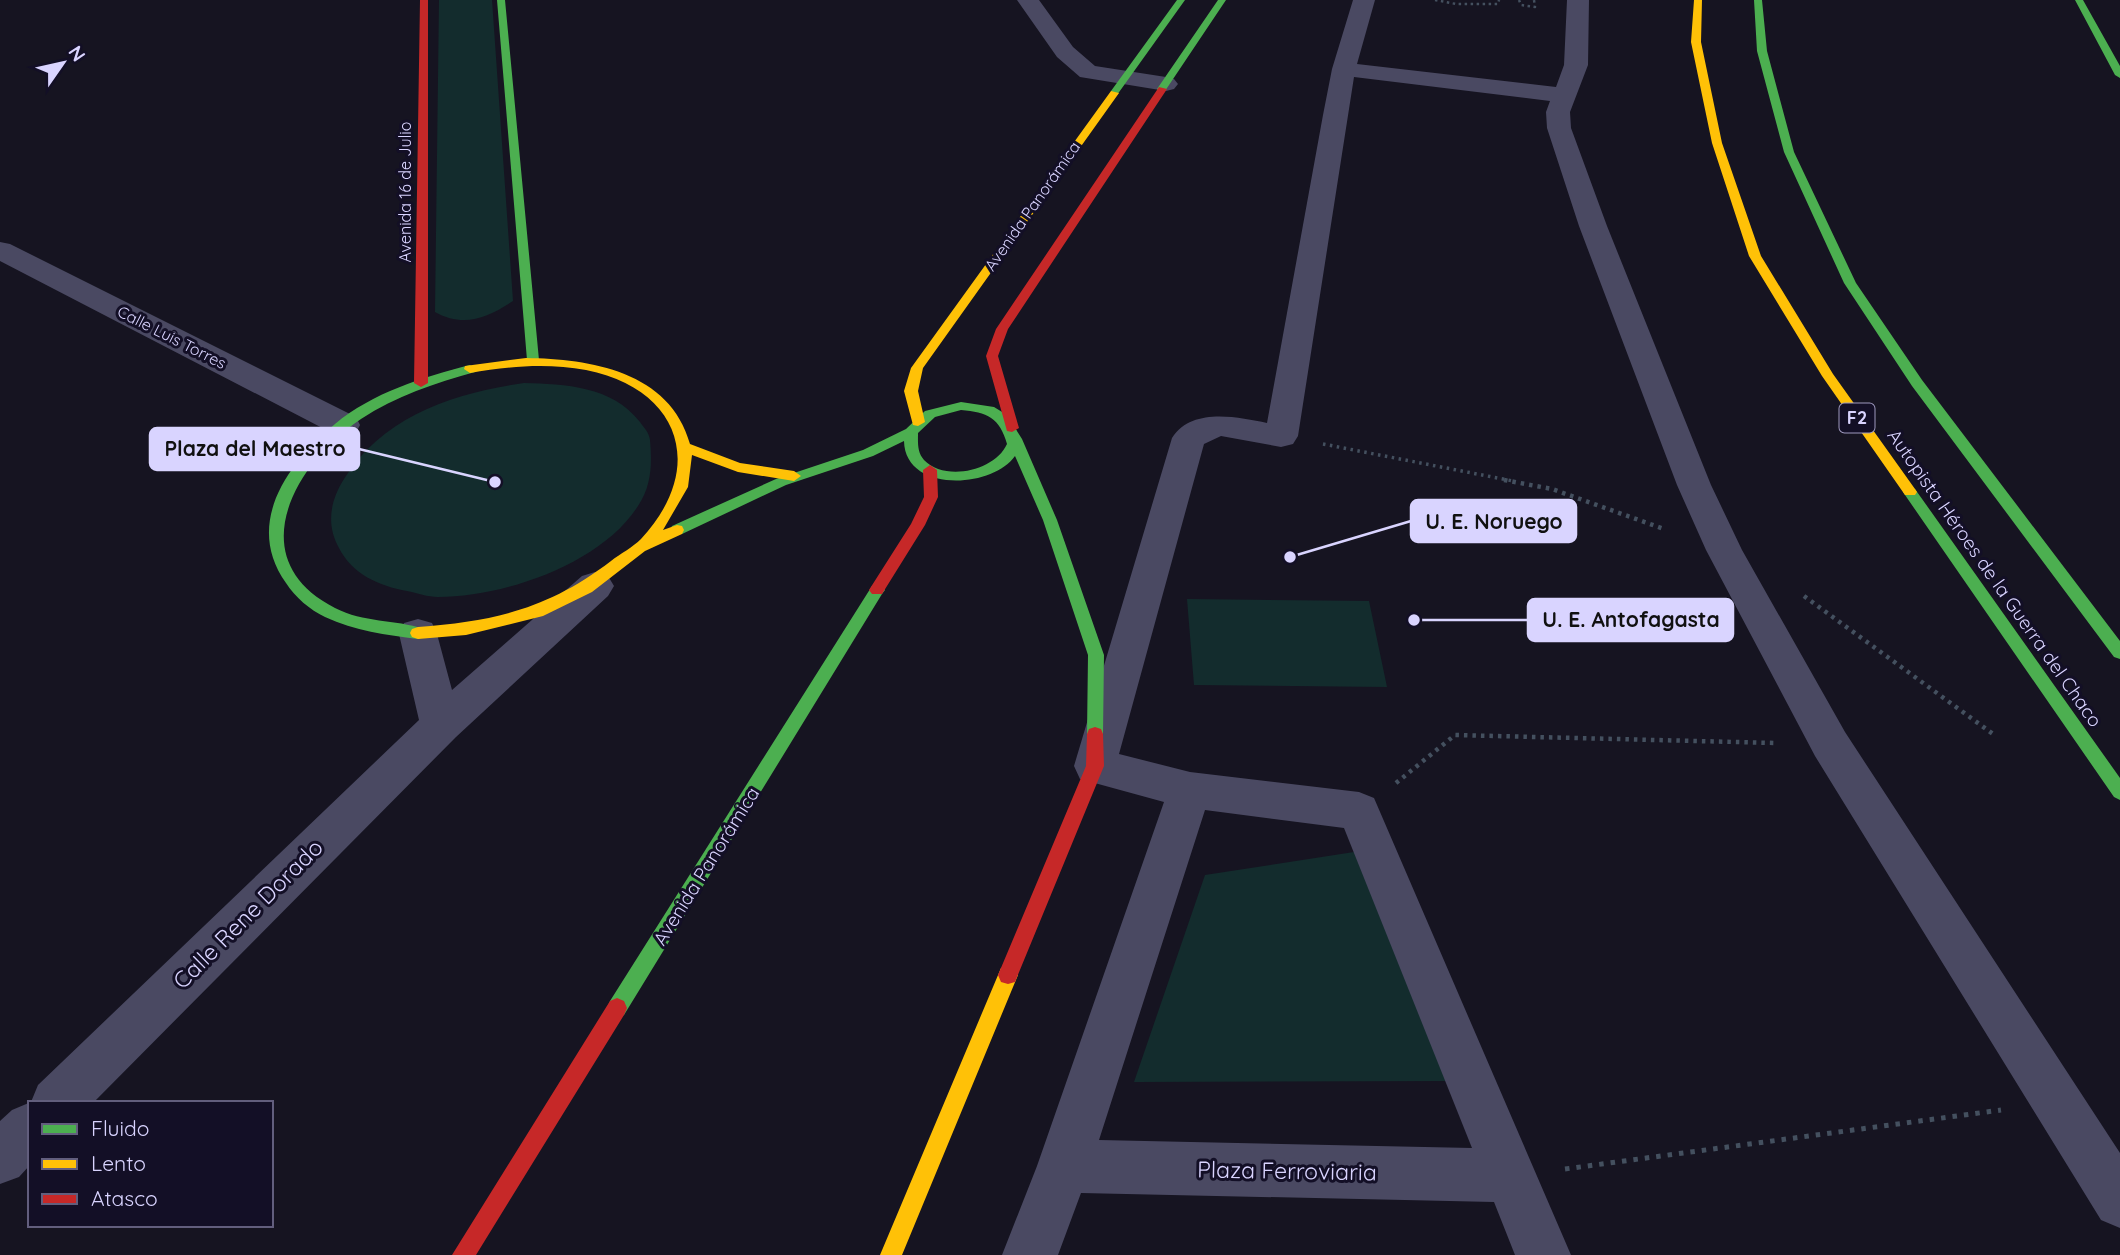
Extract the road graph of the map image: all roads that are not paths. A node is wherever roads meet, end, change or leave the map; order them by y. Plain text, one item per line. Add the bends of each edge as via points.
1 (424, 0) edge
2 (502, 0) edge
3 (1028, 0) edge
4 (1181, 0) edge
5 (1222, 0) edge
6 (1364, 0) edge
7 (1578, 0) edge
8 (1698, 0) edge
9 (1758, 0) edge
10 (2080, 0) edge
11 (1344, 69) junction
12 (2120, 75) edge
13 (1124, 78) junction
14 (1166, 84) junction
15 (1563, 95) junction
16 (0, 250) edge
17 (533, 360) junction
18 (421, 383) junction
19 (344, 425) junction
20 (915, 427) junction
21 (1013, 434) junction
22 (686, 447) junction
23 (868, 453) junction
24 (924, 467) junction
25 (796, 476) junction
26 (644, 545) junction
27 (605, 576) junction
28 (418, 634) junction
29 (2120, 653) edge
30 (441, 725) junction
31 (1095, 766) junction
32 (1190, 790) junction
33 (2120, 792) edge
34 (58, 1101) edge
35 (28, 1130) edge
36 (0, 1158) edge
37 (1064, 1166) junction
38 (1509, 1176) junction
39 (2120, 1201) edge
40 (463, 1255) edge
41 (891, 1255) edge
42 (1030, 1255) edge
43 (1543, 1255) edge

1 - 18 main road, Avenida 16 de Julio
2 - 17 main road
3 - 13 street via 1077,64 1088,72
4 - 13 main road, Avenida Panorámica
5 - 14 main road
6 - 11 street
7 - 15 street via 1576,65
8 - 33 main road, Autopista Héroes de la Guerra del Chaco / F2 via 1696,42 1717,143 1755,256 1828,376
9 - 29 main road via 1762,51 1789,152 1850,283 1917,383
10 - 12 main road
11 - 15 street
11 - 31 street via 1281,436 1218,425 1189,438
13 - 14 street
13 - 20 main road, Avenida Panorámica via 917,368 911,391
14 - 21 main road via 1002,329 992,356
15 - 39 street via 1559,128 1589,214 1694,485 1724,550 1830,744
16 - 19 street, Calle Luis Torres
17 - 18 main road via 477,367
17 - 22 main road via 590,365 638,382 671,410
18 - 19 main road
19 - 28 main road via 307,460 282,499 273,538 284,576 313,606 359,627
20 - 21 main road via 945,408 977,407 998,415
20 - 23 main road
20 - 24 main road via 911,453
21 - 24 main road via 1005,461 993,468 962,476
21 - 31 main road via 1050,520 1096,655
22 - 25 main road via 741,470
22 - 26 main road via 680,489
23 - 24 main road
23 - 25 main road
24 - 40 main road, Avenida Panorámica via 931,497 918,525
25 - 26 main road
26 - 27 main road
27 - 28 main road via 564,600 517,618
27 - 30 street, Calle Rene Dorado
28 - 30 street
30 - 34 street, Calle Rene Dorado
31 - 32 street
31 - 41 main road
32 - 37 street
32 - 38 street via 1359,811
35 - 36 street
37 - 38 street, Plaza Ferroviaria
37 - 42 street
38 - 43 street

